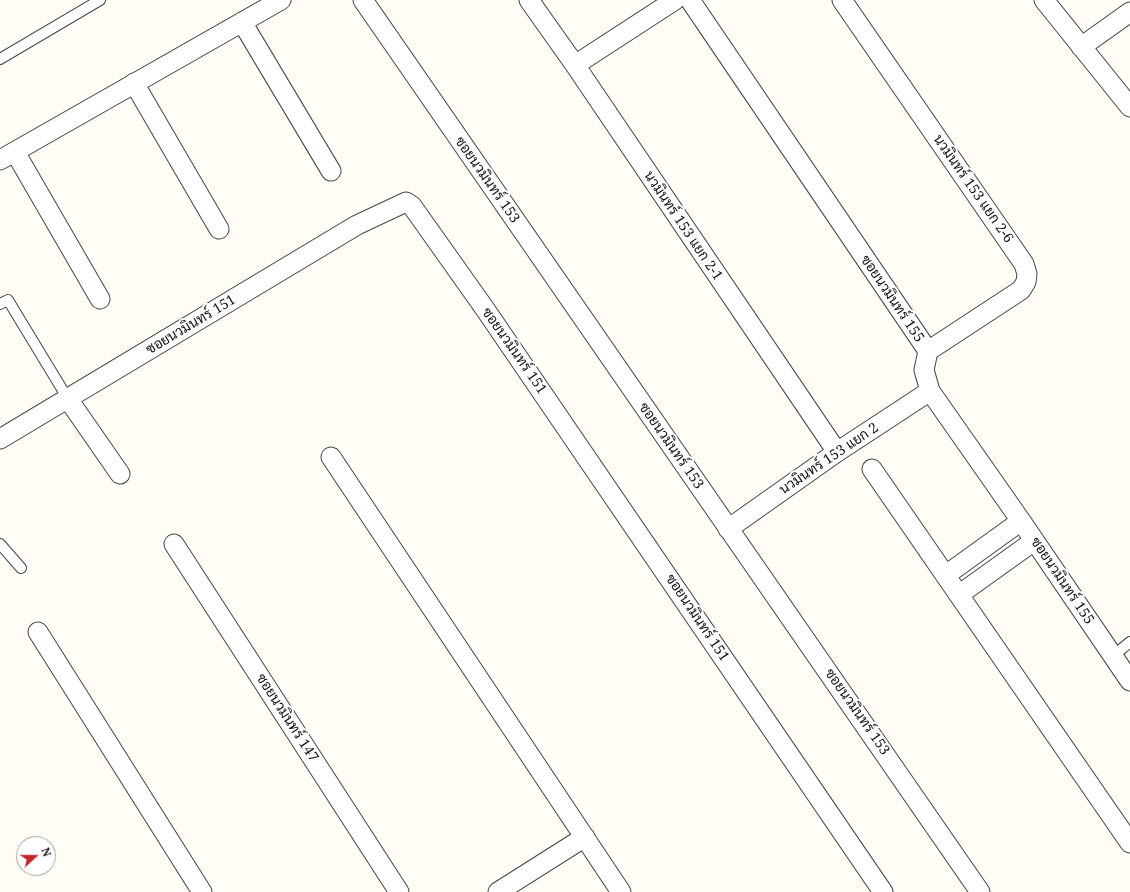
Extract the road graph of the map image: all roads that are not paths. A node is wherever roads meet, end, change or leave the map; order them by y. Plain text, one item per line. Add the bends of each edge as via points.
1 (100, 0) edge
2 (282, 0) edge
3 (363, 0) edge
4 (529, 0) edge
5 (674, 0) edge
6 (690, 0) edge
7 (842, 0) edge
8 (1044, 0) edge
9 (1130, 12) edge
10 (242, 22) junction
11 (1081, 47) junction
12 (0, 59) edge
13 (575, 65) junction
14 (134, 83) junction
15 (1130, 107) edge
16 (8, 156) edge
17 (331, 171) dead end
18 (219, 229) dead end
19 (100, 299) dead end
20 (0, 304) edge
21 (928, 351) junction
22 (930, 391) junction
23 (68, 399) junction
24 (1, 436) edge
25 (837, 452) junction
26 (331, 458) dead end
27 (872, 469) dead end
28 (120, 474) dead end
29 (1021, 521) junction
30 (728, 528) junction
31 (1034, 541) junction
32 (0, 544) edge
33 (174, 544) dead end
34 (21, 568) dead end
35 (946, 575) junction
36 (960, 594) junction
37 (38, 632) dead end
38 (1130, 642) edge
39 (1113, 656) junction
40 (1130, 681) edge
41 (585, 837) junction
42 (1130, 843) edge
43 (202, 892) edge
44 (399, 892) edge
45 (498, 892) edge
46 (621, 892) edge
47 (883, 892) edge
48 (980, 892) edge

1 - 12 lane
2 - 10 street
3 - 30 street, ซอยนวมินทร์ 153
4 - 13 street, นวมินทร์ 153 แยก 2-1
5 - 13 street
6 - 21 street, ซอยนวมินทร์ 155
7 - 21 street, นวมินทร์ 153 แยก 2-6 via 1024,264 1027,274 1021,290
8 - 11 street
9 - 11 street
10 - 14 street
10 - 17 street
11 - 15 street
13 - 25 street, นวมินทร์ 153 แยก 2-1
14 - 16 street
14 - 18 street
16 - 19 street
20 - 23 lane via 8,300
21 - 22 street, ซอยนวมินทร์ 155 via 924,370
22 - 25 street, นวมินทร์ 153 แยก 2
22 - 29 street, ซอยนวมินทร์ 155
23 - 24 street, ซอยนวมินทร์ 151
23 - 28 street
23 - 47 street, ซอยนวมินทร์ 151 via 357,225 406,202 412,206 485,309
25 - 30 street, นวมินทร์ 153 แยก 2
26 - 41 street
27 - 35 street
29 - 31 street, ซอยนวมินทร์ 155
29 - 35 street
30 - 48 street, ซอยนวมินทร์ 153
31 - 36 street
31 - 39 street, ซอยนวมินทร์ 155
32 - 34 lane
33 - 44 street, ซอยนวมินทร์ 147
35 - 36 street
36 - 42 street
37 - 43 street
38 - 39 lane
39 - 40 street, ซอยนวมินทร์ 155
41 - 45 street
41 - 46 street

